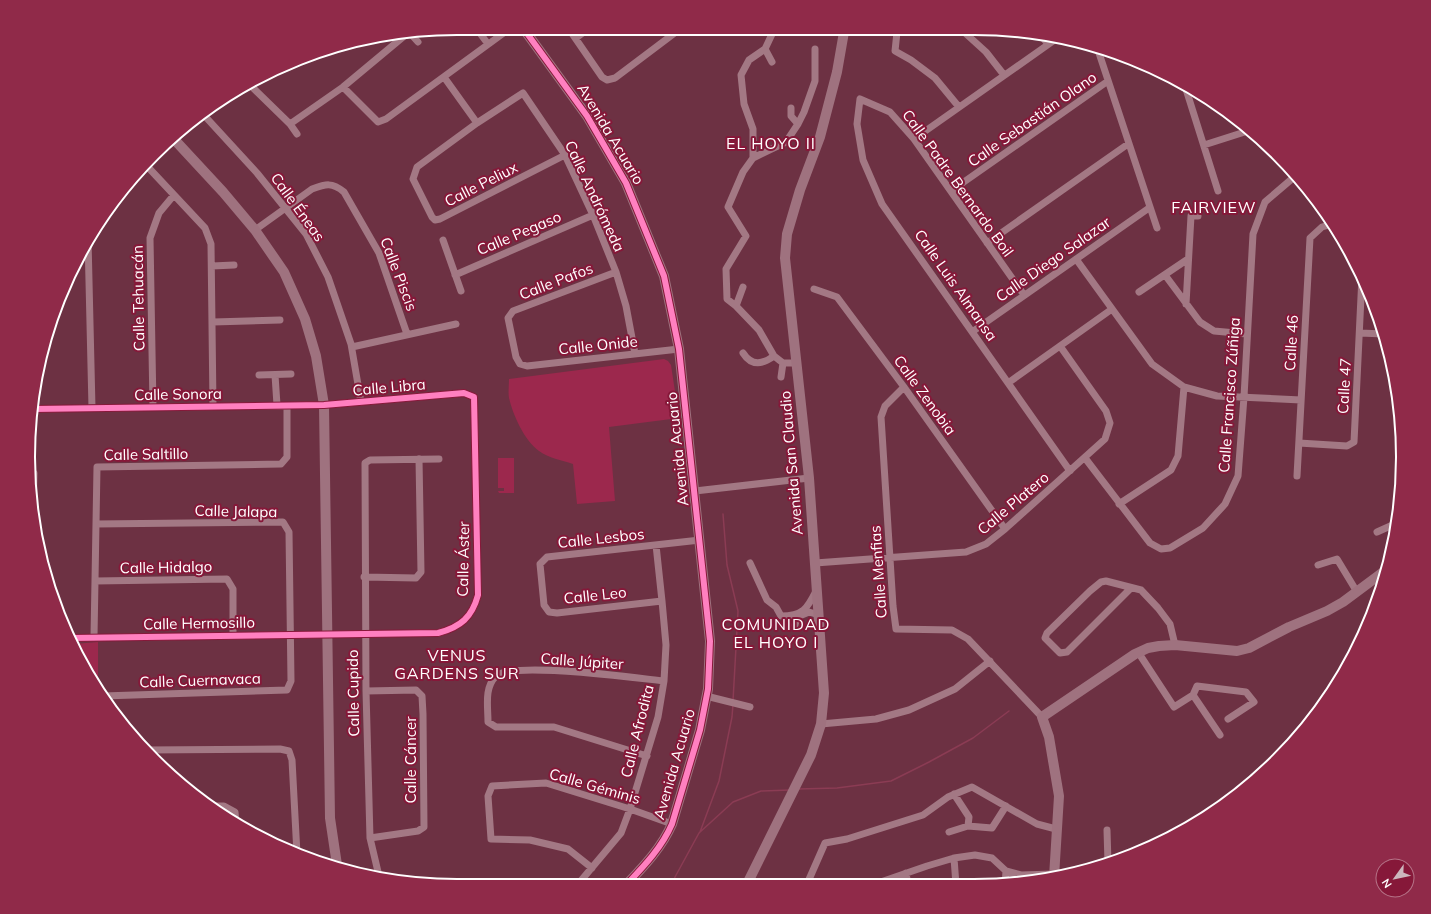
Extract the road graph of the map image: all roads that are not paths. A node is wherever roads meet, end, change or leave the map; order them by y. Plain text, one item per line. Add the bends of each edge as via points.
1 (481, 35) edge
2 (501, 35) edge
3 (528, 35) edge
4 (574, 35) edge
5 (580, 35) edge
6 (672, 35) edge
7 (772, 35) edge
8 (843, 35) edge
9 (897, 35) edge
10 (967, 35) edge
11 (414, 38) edge
12 (576, 38) junction
13 (400, 39) edge
14 (418, 42) dead end
15 (1046, 42) edge
16 (1051, 42) edge
17 (488, 44) junction
18 (1048, 44) junction
19 (765, 49) junction
20 (814, 49) dead end
21 (1099, 54) edge
22 (772, 62) dead end
23 (1004, 75) junction
24 (444, 77) junction
25 (1108, 81) junction
26 (343, 87) junction
27 (253, 88) edge
28 (1190, 95) edge
29 (860, 100) joint
30 (959, 107) junction
31 (791, 108) dead end
32 (206, 118) edge
33 (477, 123) junction
34 (290, 124) junction
35 (798, 124) junction
36 (1243, 132) edge
37 (297, 134) dead end
38 (914, 139) junction
39 (177, 142) edge
40 (1128, 144) junction
41 (1204, 145) junction
42 (566, 155) junction
43 (753, 158) junction
44 (150, 169) edge
45 (1291, 179) edge
46 (951, 191) junction
47 (1218, 191) dead end
48 (420, 194) joint
49 (174, 195) junction
50 (286, 208) junction
51 (1149, 208) junction
52 (593, 215) junction
53 (1198, 216) dead end
54 (1327, 226) edge
55 (1156, 228) dead end
56 (255, 230) junction
57 (443, 240) dead end
58 (987, 243) junction
59 (88, 253) edge
60 (1076, 259) junction
61 (1188, 259) junction
62 (234, 265) dead end
63 (212, 266) junction
64 (616, 272) junction
65 (455, 275) junction
66 (1165, 275) junction
67 (743, 287) dead end
68 (814, 289) dead end
69 (461, 291) dead end
70 (1361, 291) edge
71 (1140, 292) dead end
72 (1024, 296) junction
73 (1186, 305) junction
74 (736, 306) junction
75 (1112, 309) junction
76 (280, 320) dead end
77 (213, 322) junction
78 (456, 324) dead end
79 (972, 332) junction
80 (1360, 333) junction
81 (408, 334) junction
82 (1247, 334) junction
83 (1378, 334) edge
84 (1060, 346) junction
85 (352, 347) junction
86 (679, 349) junction
87 (635, 354) junction
88 (743, 354) dead end
89 (774, 356) junction
90 (783, 363) junction
91 (797, 363) junction
92 (520, 364) joint
93 (291, 374) dead end
94 (259, 375) dead end
95 (275, 375) junction
96 (781, 377) dead end
97 (1008, 383) junction
98 (904, 387) junction
99 (1184, 387) junction
100 (457, 394) joint
101 (1244, 397) junction
102 (1301, 400) junction
103 (361, 402) junction
104 (276, 405) junction
105 (324, 405) junction
106 (213, 406) junction
107 (287, 406) junction
108 (153, 407) junction
109 (92, 408) junction
110 (38, 409) edge
111 (1299, 443) junction
112 (1085, 458) junction
113 (419, 459) junction
114 (439, 459) dead end
115 (1070, 471) junction
116 (1298, 476) dead end
117 (809, 478) junction
118 (695, 491) junction
119 (1119, 504) junction
120 (96, 524) junction
121 (1390, 526) edge
122 (1005, 529) junction
123 (1377, 532) dead end
124 (700, 540) junction
125 (656, 545) junction
126 (890, 558) junction
127 (750, 563) dead end
128 (815, 563) junction
129 (1318, 565) dead end
130 (1379, 575) edge
131 (364, 577) junction
132 (95, 581) junction
133 (1131, 588) junction
134 (817, 589) junction
135 (1356, 592) junction
136 (544, 596) joint
137 (662, 601) junction
138 (819, 615) junction
139 (795, 625) dead end
140 (327, 634) junction
141 (365, 634) junction
142 (233, 635) junction
143 (290, 635) junction
144 (94, 637) junction
145 (76, 638) edge
146 (1175, 645) junction
147 (1138, 652) junction
148 (990, 661) junction
149 (664, 681) junction
150 (288, 687) joint
151 (366, 691) junction
152 (1193, 695) junction
153 (109, 696) edge
154 (706, 696) junction
155 (750, 707) dead end
156 (1042, 717) junction
157 (1228, 719) dead end
158 (821, 724) junction
159 (1220, 735) dead end
160 (154, 750) edge
161 (647, 756) junction
162 (954, 794) junction
163 (220, 806) edge
164 (1006, 806) junction
165 (630, 809) junction
166 (235, 815) edge
167 (672, 824) junction
168 (968, 826) junction
169 (1056, 829) junction
170 (1107, 830) dead end
171 (949, 832) dead end
172 (370, 838) junction
173 (297, 847) edge
174 (954, 858) junction
175 (1108, 858) edge
176 (336, 862) edge
177 (592, 868) junction
178 (378, 871) edge
179 (1006, 871) junction
180 (1054, 871) edge
181 (906, 874) junction
182 (1029, 875) edge
183 (1006, 878) edge
184 (582, 879) edge
185 (632, 879) edge
186 (753, 879) edge
187 (809, 879) edge
188 (889, 879) edge
189 (907, 879) edge
190 (956, 879) edge

1 - 17 street
2 - 17 street
3 - 86 street, Avenida Acuario via 587,116 626,183 664,276
4 - 12 street
5 - 12 street
6 - 12 street via 615,78 607,80 602,77
7 - 19 street
8 - 91 street, Avenida San Claudio via 820,137 787,234 785,258
9 - 30 street via 895,51 935,78
10 - 23 street via 986,52
11 - 14 street
13 - 26 street
15 - 18 street
16 - 18 street
17 - 24 street
18 - 23 street
19 - 22 street
19 - 43 street via 749,60 741,75 744,104 753,129
20 - 35 street via 815,81
21 - 25 street
23 - 30 street
24 - 26 street via 386,119 378,122
24 - 33 street
25 - 40 street
25 - 46 street, Calle Sebastián Olano
26 - 34 street
27 - 34 street
28 - 41 street
29 - 38 street, Calle Padre Bernardo Boil via 890,112
29 - 79 street, Calle Luis Almansa via 857,124 863,160 882,204
30 - 38 street
31 - 35 street via 791,116
32 - 50 street, Calle Éneas
33 - 42 street, Calle Andrómeda via 523,93
33 - 48 street, Calle Andrómeda via 417,167 414,179
34 - 37 street
35 - 43 street via 786,142
36 - 41 street
38 - 46 street, Calle Padre Bernardo Boil
39 - 56 street
40 - 51 street
40 - 58 street
41 - 47 street
42 - 48 street, Calle Peliux via 440,219 435,220 432,217
42 - 52 street, Calle Andrómeda
43 - 74 street via 743,172 728,207 746,236 726,269 727,299
44 - 49 street
45 - 82 street, Calle Francisco Zúñiga via 1265,202 1253,234
46 - 58 street, Calle Padre Bernardo Boil
49 - 63 street via 205,228 211,244
49 - 108 street, Calle Tehuacán via 158,213 150,238
50 - 56 street, Calle Piscis
50 - 81 street, Calle Piscis via 312,189 322,185 337,186 344,192 380,253
50 - 85 street, Calle Éneas via 306,234 328,277
51 - 55 street
51 - 60 street, Calle Diego Salazar
52 - 64 street, Calle Andrómeda
52 - 65 street, Calle Pegaso
53 - 61 street via 1191,216
54 - 102 street, Calle 46 via 1310,238
56 - 105 street via 284,272 305,319 316,356
57 - 65 street
58 - 72 street, Calle Padre Bernardo Boil
59 - 109 street
60 - 72 street, Calle Diego Salazar
60 - 75 street
61 - 66 street
61 - 73 street
62 - 63 street
63 - 77 street
64 - 87 street, Calle Andrómeda via 626,306
64 - 92 street, Calle Pafos via 513,311 508,318 516,357
65 - 69 street
66 - 71 street
66 - 73 street
67 - 74 street
68 - 98 street, Calle Zenobia via 837,297
70 - 80 street, Calle 47
72 - 79 street, Calle Diego Salazar
73 - 82 street via 1200,322 1214,331
74 - 89 street via 759,330
75 - 84 street
75 - 99 street via 1152,364
76 - 77 street
77 - 106 street
78 - 81 street
79 - 97 street, Calle Luis Almansa
80 - 83 street
80 - 111 street, Calle 47 via 1354,442 1347,446
81 - 85 street
82 - 101 street, Calle Francisco Zúñiga
84 - 97 street
84 - 112 street, Calle Platero via 1106,411 1110,423 1105,439
85 - 103 street, Calle Éneas
86 - 87 street, Calle Onide
86 - 118 street, Avenida Acuario
87 - 92 street, Calle Onide via 527,366
88 - 89 street via 746,359 756,363 765,362
89 - 90 street
90 - 91 street
90 - 96 street
91 - 117 street, Avenida San Claudio
93 - 95 street
94 - 95 street
95 - 104 street
97 - 115 street, Calle Luis Almansa
98 - 122 street, Calle Zenobia
98 - 126 street, Calle Menfias via 885,406 881,417
99 - 101 street via 1217,396
99 - 119 street via 1178,456 1171,470
100 - 103 street, Calle Libra
100 - 141 street, Calle Áster via 464,393 474,397 478,595 474,606 464,621 450,630 438,633
101 - 102 street
101 - 119 street, Calle Francisco Zúñiga via 1238,476 1224,504 1203,528 1170,548 1161,549 1150,543
102 - 111 street, Calle 46
103 - 105 street, Calle Libra
104 - 106 street, Calle Sonora
104 - 107 street, Calle Sonora
105 - 107 street, Calle Sonora
105 - 140 street
106 - 108 street, Calle Sonora
107 - 120 street, Calle Saltillo via 287,457 281,464 97,467
108 - 109 street, Calle Sonora
109 - 110 street, Calle Sonora
111 - 116 street, Calle 46
112 - 115 street, Calle Platero
112 - 119 street, Calle Francisco Zúñiga
113 - 114 street, Calle Cupido
113 - 131 street, Calle Cupido via 370,460 365,464
113 - 131 street via 421,572 416,578
115 - 122 street, Calle Platero
117 - 118 street
117 - 128 street, Avenida San Claudio
118 - 124 street, Avenida Acuario
120 - 132 street, Calle Saltillo
120 - 143 street, Calle Jalapa via 283,522 288,532
121 - 123 street
122 - 126 street, Calle Platero via 986,544 966,552
124 - 125 street, Calle Lesbos
124 - 154 street, Avenida Acuario via 710,641
125 - 136 street, Calle Lesbos via 547,557 540,564
125 - 137 street, Calle Afrodita
126 - 128 street, Calle Platero
126 - 148 street, Calle Menfias via 896,629 952,630 968,639
127 - 134 street via 768,600 782,616 790,616 808,608
128 - 134 street, Avenida San Claudio
129 - 135 street via 1337,559
130 - 135 street
131 - 141 street, Calle Cupido
132 - 142 street, Calle Hidalgo via 227,579 233,589
132 - 144 street, Calle Saltillo
133 - 133 street via 1067,652 1060,653 1045,638 1101,582
133 - 146 street via 1141,590 1158,608 1170,624
134 - 138 street, Avenida San Claudio
135 - 146 street via 1327,611 1245,649 1236,651
136 - 137 street, Calle Leo via 544,605 549,612 557,613
137 - 149 street, Calle Afrodita via 666,645
138 - 139 street via 809,612 797,617
138 - 158 street, Avenida San Claudio via 824,693
140 - 141 street, Calle Áster
140 - 143 street, Calle Hermosillo
140 - 176 street via 330,818
141 - 151 street, Calle Cupido
142 - 143 street, Calle Hermosillo
142 - 144 street, Calle Hermosillo
143 - 150 street, Calle Jalapa via 291,681
144 - 145 street, Calle Hermosillo
146 - 147 street via 1148,648
147 - 152 street via 1174,707
147 - 156 street
148 - 156 street, Calle Menfias
148 - 158 street via 955,689 909,710 876,719
149 - 161 street, Calle Afrodita via 658,717
149 - 161 street, Calle Júpiter via 562,670 508,671 497,675 488,687 488,722 496,728 554,727
150 - 153 street, Calle Cuernavaca via 287,690
151 - 172 street, Calle Cupido
151 - 172 street, Calle Cáncer via 416,690 422,696 423,714 424,827 418,831
152 - 157 street via 1197,686 1246,692 1254,702
152 - 159 street
154 - 155 street
154 - 167 street, Avenida Acuario via 700,730
156 - 169 street via 1049,737 1059,796
158 - 186 street, Avenida San Claudio via 811,755
160 - 173 street via 289,751 292,760
161 - 165 street, Calle Afrodita
162 - 164 street via 972,787
162 - 168 street via 969,817
162 - 187 street via 923,815 847,839 825,843
163 - 166 street via 235,812
164 - 168 street via 992,828
164 - 169 street via 1037,824
165 - 167 street, Calle Géminis
165 - 177 street, Calle Afrodita via 621,833
165 - 177 street, Calle Géminis via 546,784 492,786 488,796 491,839 530,840 568,850
167 - 185 street, Avenida Acuario via 654,854
168 - 171 street
169 - 180 street
170 - 175 street
172 - 178 street, Calle Cupido
174 - 179 street via 975,855 992,858
174 - 181 street
174 - 190 street
177 - 184 street, Calle Afrodita
179 - 182 street
179 - 183 street
181 - 188 street
181 - 189 street

